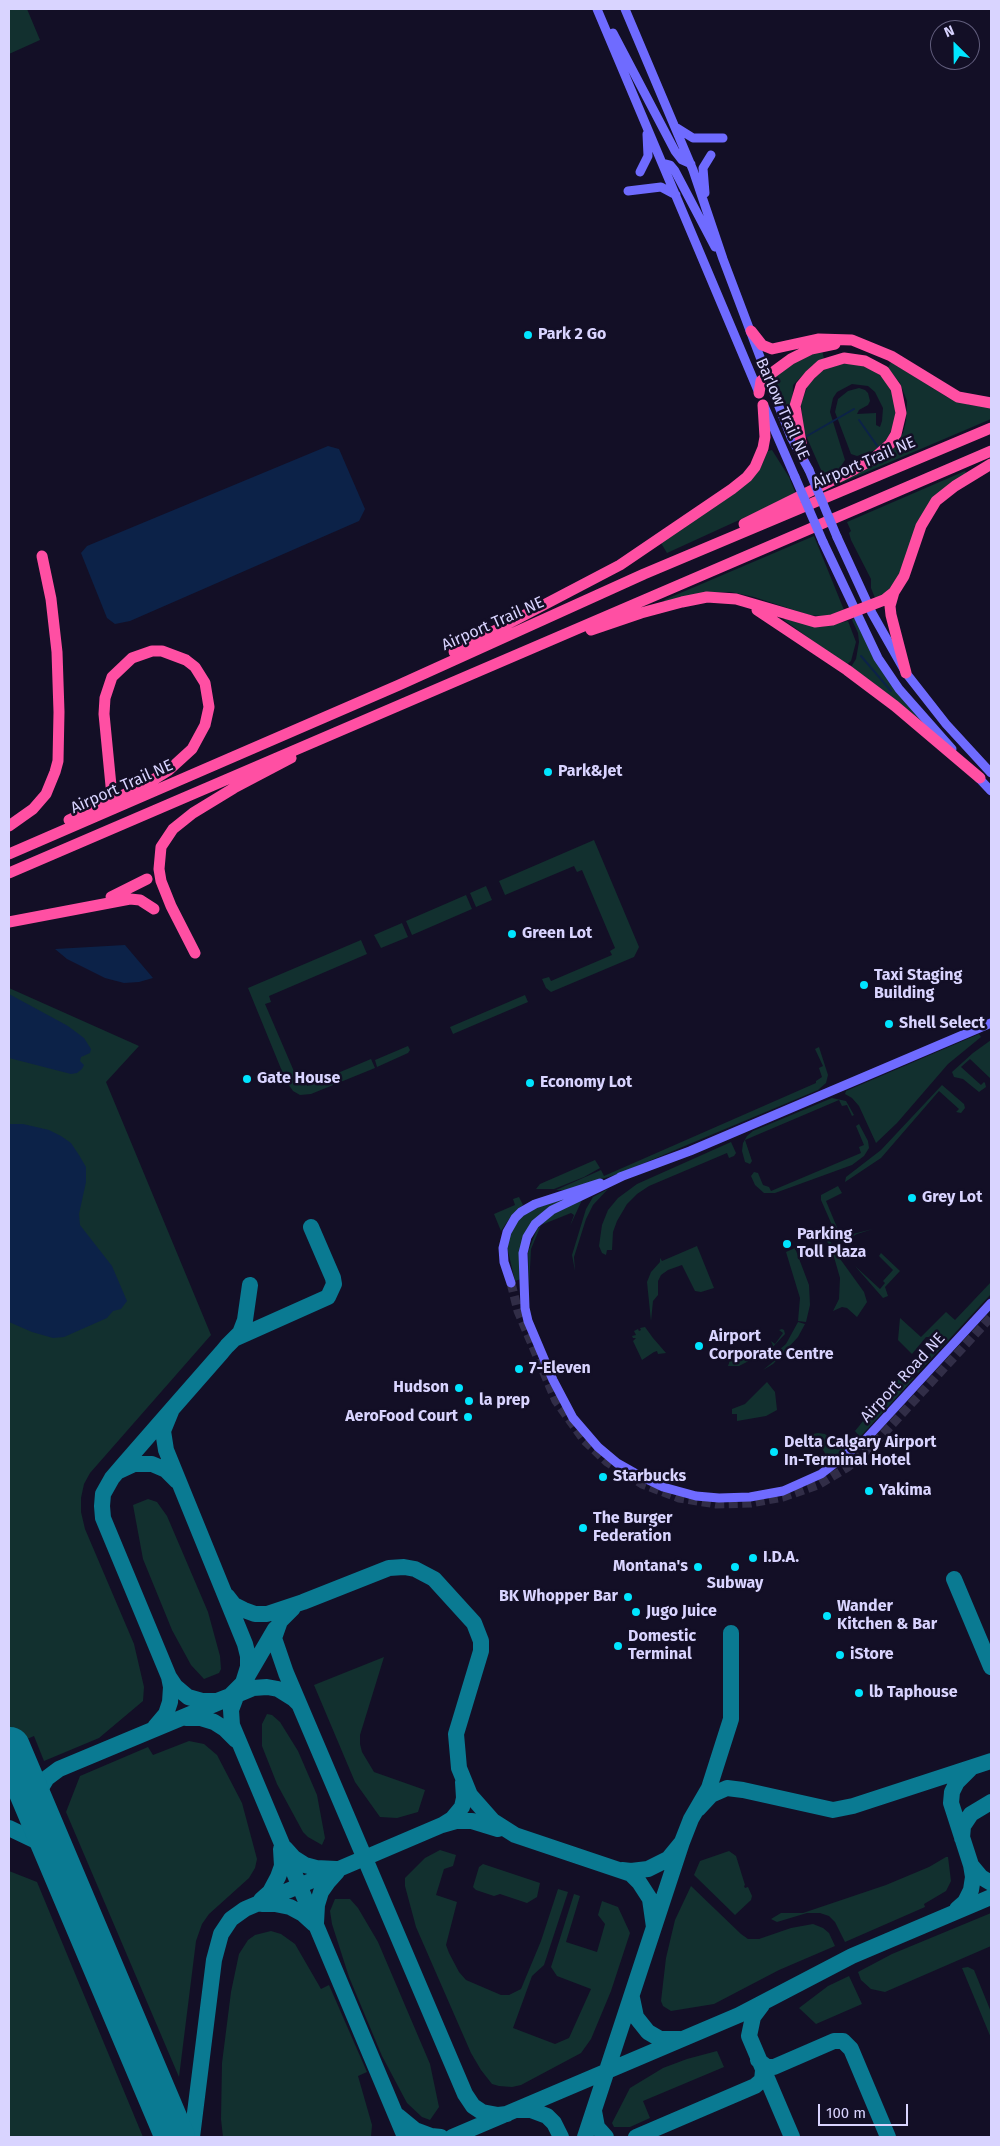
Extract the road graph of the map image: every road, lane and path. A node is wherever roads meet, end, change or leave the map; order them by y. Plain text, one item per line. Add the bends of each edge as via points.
1 (598, 9) edge
2 (625, 9) edge
3 (646, 124) junction
4 (676, 128) junction
5 (723, 138) dead end
6 (711, 155) dead end
7 (662, 163) junction
8 (691, 164) junction
9 (640, 172) dead end
10 (628, 191) dead end
11 (676, 195) junction
12 (706, 206) junction
13 (723, 259) junction
14 (751, 331) junction
15 (864, 345) junction
16 (767, 376) junction
17 (759, 393) junction
18 (991, 403) edge
19 (764, 405) junction
20 (991, 428) edge
21 (991, 451) edge
22 (803, 455) junction
23 (991, 464) edge
24 (42, 556) dead end
25 (644, 574) junction
26 (894, 592) junction
27 (748, 603) junction
28 (868, 606) junction
29 (855, 611) junction
30 (497, 663) junction
31 (906, 673) junction
32 (399, 684) junction
33 (352, 725) junction
34 (991, 773) edge
35 (980, 778) junction
36 (991, 791) edge
37 (112, 796) dead end
38 (9, 826) edge
39 (9, 848) edge
40 (9, 854) edge
41 (9, 873) edge
42 (147, 879) dead end
43 (91, 905) junction
44 (154, 909) dead end
45 (9, 922) edge
46 (195, 953) dead end
47 (991, 1024) edge
48 (623, 1176) junction
49 (511, 1283) tunnel mouth
50 (991, 1304) edge

1 - 3 main road, Barlow Trail NE
1 - 8 main road via 675,150 682,160
2 - 4 main road, Barlow Trail NE
3 - 7 main road, Barlow Trail NE
3 - 9 main road via 649,148
4 - 5 main road via 693,138
4 - 8 main road, Barlow Trail NE
6 - 12 main road via 703,168
7 - 11 main road, Barlow Trail NE
7 - 13 main road via 675,171
8 - 12 main road, Barlow Trail NE
10 - 11 main road via 654,186
11 - 17 main road, Barlow Trail NE
12 - 13 main road, Barlow Trail NE
13 - 14 main road, Barlow Trail NE
14 - 15 highway via 762,344 772,349 828,338 852,340
14 - 16 main road, Barlow Trail NE
15 - 16 highway via 840,344 811,349
15 - 18 highway via 891,356 958,397
16 - 17 highway via 761,381
16 - 22 main road, Barlow Trail NE via 791,437
17 - 19 main road, Barlow Trail NE
19 - 29 main road, Barlow Trail NE, bridge
19 - 32 highway via 763,448 755,467 732,489 620,566
20 - 25 highway, Airport Trail NE
21 - 30 highway
22 - 25 highway via 795,406 801,386 810,374 821,365 844,358 865,361 884,371 896,388 901,413 896,434 881,452 855,469
22 - 28 main road, Barlow Trail NE, bridge
23 - 26 highway via 936,501 921,526 904,576
24 - 38 highway via 57,652 58,761 46,794 33,809
25 - 32 highway, Airport Trail NE
26 - 28 highway
26 - 31 highway via 891,615
27 - 29 highway via 815,622 832,620
27 - 30 highway via 718,596 682,602
27 - 35 highway via 895,706
28 - 29 highway
28 - 31 main road, Barlow Trail NE
29 - 35 main road, Barlow Trail NE via 878,658 899,689
30 - 33 highway
31 - 34 main road, Barlow Trail NE via 946,724
32 - 40 highway, Airport Trail NE
33 - 41 highway
33 - 46 highway via 210,802 182,821 166,838 160,855 161,881
35 - 36 main road, Barlow Trail NE
37 - 39 highway via 104,714 112,677 132,658 152,651 162,651 186,660 205,683 209,706 205,726 192,749 169,770 145,785
42 - 43 highway
43 - 44 highway via 136,899
43 - 45 highway
47 - 48 main road, Airport Road NE
48 - 49 main road, Airport Road NE via 564,1194 521,1212 507,1232 503,1248
48 - 50 main road, Airport Road NE via 552,1210 535,1224 523,1253 525,1308 555,1386 573,1418 613,1459 663,1487 696,1496 750,1498 783,1491 821,1474 865,1440

